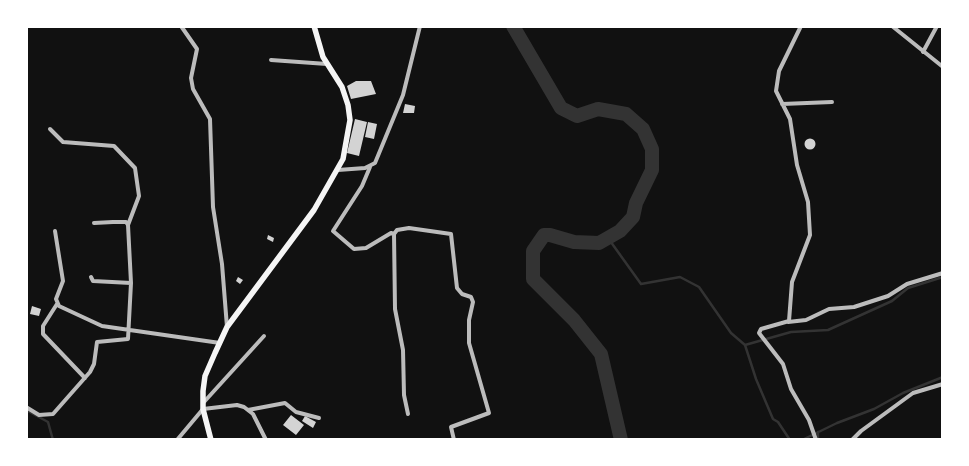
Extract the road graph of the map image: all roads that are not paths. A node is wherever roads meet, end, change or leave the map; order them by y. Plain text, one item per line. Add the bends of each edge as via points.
1 (181, 26) edge
2 (314, 26) edge
3 (420, 26) edge
4 (801, 26) edge
5 (892, 26) edge
6 (937, 26) edge
7 (924, 52) junction
8 (271, 60) dead end
9 (327, 64) junction
10 (943, 67) edge
11 (832, 102) dead end
12 (782, 104) junction
13 (50, 128) dead end
14 (370, 167) junction
15 (338, 170) junction
16 (94, 223) dead end
17 (128, 225) junction
18 (55, 231) dead end
19 (394, 234) junction
20 (943, 273) edge
21 (91, 278) dead end
22 (131, 283) junction
23 (57, 304) junction
24 (788, 322) junction
25 (227, 327) junction
26 (130, 330) junction
27 (264, 336) dead end
28 (220, 343) junction
29 (85, 378) junction
30 (943, 384) edge
31 (203, 406) junction
32 (26, 407) edge
33 (248, 410) junction
34 (408, 414) dead end
35 (319, 418) dead end
36 (816, 439) edge
37 (177, 440) edge
38 (211, 440) edge
39 (266, 440) edge
40 (454, 440) edge
41 (852, 440) edge

1 - 25 street via 197,49 192,84 210,119 213,207
2 - 9 main road
3 - 14 street via 403,96 375,163
4 - 12 street via 777,77 776,91
5 - 7 street
6 - 7 street
7 - 10 street
8 - 9 street
9 - 15 main road via 342,87 350,120
11 - 12 street
12 - 24 street via 790,119 796,165 808,202 810,224 809,242 790,291
13 - 17 street via 63,142 114,146 135,168 139,196
14 - 15 street
14 - 19 street via 359,192 333,231 354,249 366,248
15 - 25 main road via 314,210
16 - 17 street via 126,222
17 - 22 street
18 - 23 street via 62,281
19 - 34 street via 395,309 403,350 404,395
19 - 40 street via 397,230 410,228 451,234 457,288 473,302 469,343 489,413 451,427
20 - 24 street via 907,284 888,296 854,307 829,309 806,320
21 - 22 street via 94,281
22 - 26 street
23 - 26 street via 102,326
23 - 29 street via 43,326 43,334
24 - 36 street via 761,329 759,333 783,364 791,389
25 - 28 main road
26 - 28 street
26 - 29 street via 128,339 97,342 94,364
27 - 31 street
28 - 31 main road via 205,376
29 - 32 street via 53,414 40,415
30 - 41 street via 914,393
31 - 33 street via 237,405
31 - 37 street
31 - 38 main road
33 - 35 street via 285,402 296,412
33 - 39 street

